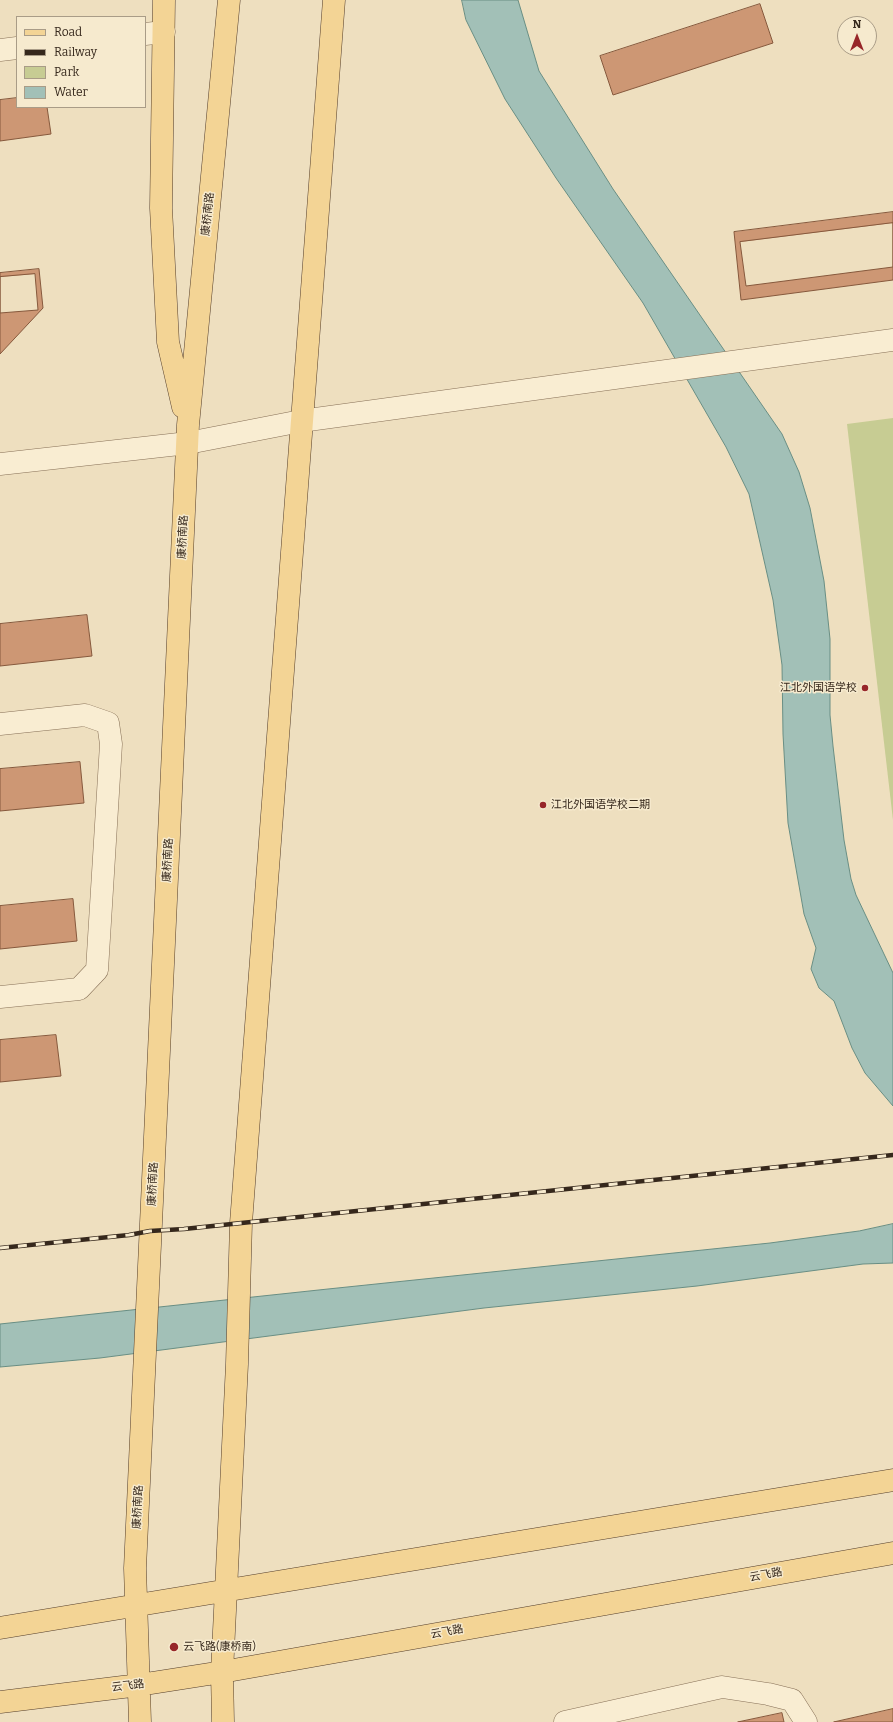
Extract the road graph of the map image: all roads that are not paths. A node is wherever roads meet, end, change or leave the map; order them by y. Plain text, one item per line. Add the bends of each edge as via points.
1 (164, 0) edge
2 (229, 0) edge
3 (334, 0) edge
4 (154, 33) edge
5 (16, 48) edge
6 (0, 50) edge
7 (893, 340) edge
8 (301, 422) junction
9 (188, 434) junction
10 (0, 464) edge
11 (0, 724) edge
12 (0, 998) edge
13 (893, 1480) edge
14 (893, 1553) edge
15 (225, 1590) junction
16 (136, 1605) junction
17 (0, 1628) edge
18 (222, 1672) junction
19 (139, 1685) junction
20 (0, 1702) edge
21 (140, 1722) edge
22 (223, 1722) edge
23 (565, 1722) edge
24 (806, 1722) edge

1 - 4 main road
2 - 9 main road, 康桥南路
3 - 8 main road
4 - 9 main road via 168,342
5 - 6 street
7 - 8 street
8 - 9 street
8 - 15 main road via 242,1207
9 - 10 street
9 - 16 main road, 康桥南路 via 147,1287 135,1568
11 - 12 street via 86,715 108,723 111,744 97,970 79,989
13 - 15 main road
14 - 18 main road, 云飞路
15 - 16 main road
15 - 18 main road
16 - 17 main road
16 - 19 main road, 康桥南路
18 - 19 main road, 云飞路
18 - 22 main road
19 - 20 main road, 云飞路
19 - 21 main road, 康桥南路
23 - 24 street via 722,1687 792,1700

